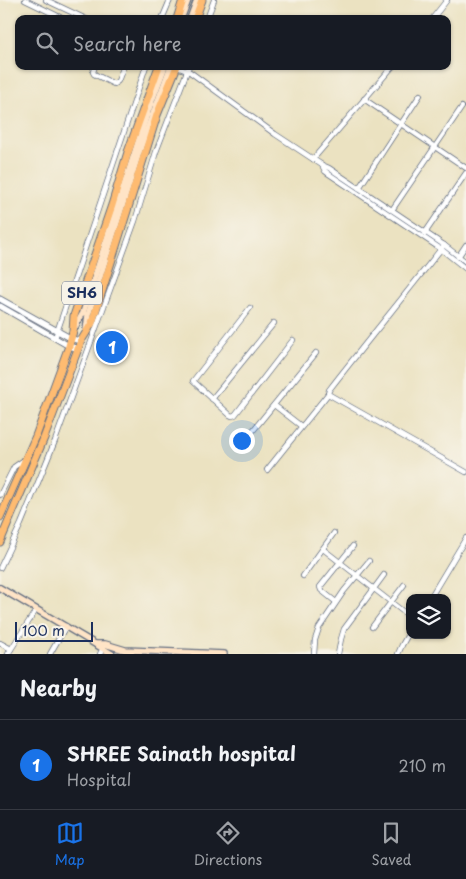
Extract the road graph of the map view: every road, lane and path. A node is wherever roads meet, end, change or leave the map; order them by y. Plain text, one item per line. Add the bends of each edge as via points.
1 (25, 0) edge
2 (46, 0) edge
3 (170, 0) edge
4 (183, 0) edge
5 (188, 0) edge
6 (197, 0) edge
7 (202, 0) edge
8 (214, 0) edge
9 (447, 0) edge
10 (60, 7) junction
11 (57, 15) joint
12 (77, 15) edge
13 (164, 15) edge
14 (178, 15) edge
15 (183, 15) edge
16 (191, 15) edge
17 (196, 15) edge
18 (208, 15) edge
19 (435, 15) edge
20 (94, 70) edge
21 (122, 70) edge
22 (145, 70) edge
23 (159, 70) edge
24 (163, 70) edge
25 (174, 70) edge
26 (187, 70) edge
27 (191, 70) edge
28 (389, 70) edge
29 (420, 95) dead end
30 (364, 99) junction
31 (462, 107) dead end
32 (400, 124) junction
33 (435, 147) junction
34 (314, 159) junction
35 (322, 166) junction
36 (466, 168) edge
37 (466, 173) edge
38 (359, 188) junction
39 (392, 210) junction
40 (425, 233) junction
41 (466, 245) edge
42 (442, 247) junction
43 (458, 256) junction
44 (466, 262) edge
45 (466, 269) edge
46 (0, 299) edge
47 (0, 306) edge
48 (250, 308) dead end
49 (274, 323) dead end
50 (58, 331) junction
51 (55, 338) junction
52 (83, 338) junction
53 (71, 339) junction
54 (294, 340) dead end
55 (78, 349) junction
56 (316, 353) dead end
57 (328, 394) junction
58 (212, 399) junction
59 (274, 405) junction
60 (301, 426) junction
61 (251, 434) dead end
62 (26, 459) junction
63 (267, 470) dead end
64 (466, 472) edge
65 (0, 494) edge
66 (0, 517) edge
67 (334, 533) dead end
68 (466, 538) edge
69 (0, 542) edge
70 (353, 546) dead end
71 (322, 549) junction
72 (369, 561) dead end
73 (340, 562) junction
74 (0, 568) edge
75 (356, 575) junction
76 (384, 575) dead end
77 (303, 576) dead end
78 (404, 585) dead end
79 (0, 587) edge
80 (374, 589) junction
81 (432, 594) edge
82 (336, 602) junction
83 (391, 602) junction
84 (36, 610) junction
85 (406, 614) edge
86 (66, 626) junction
87 (372, 626) dead end
88 (406, 638) edge
89 (0, 643) edge
90 (102, 649) edge
91 (9, 652) edge
92 (50, 654) edge
93 (112, 654) edge
94 (224, 654) edge
95 (314, 654) edge
96 (338, 654) edge
97 (398, 654) edge

1 - 11 street
2 - 10 street
3 - 13 street
4 - 14 highway
5 - 15 main road
6 - 16 main road
7 - 17 highway
8 - 18 street
9 - 19 street
10 - 11 street
10 - 12 street
20 - 21 street via 94,74 114,84
22 - 50 street
23 - 53 highway, SH6 via 74,316
24 - 53 main road via 83,313
25 - 52 highway via 92,323
26 - 74 street via 55,442
27 - 34 street
28 - 30 street
29 - 32 street
30 - 32 street
30 - 34 street
31 - 33 street
32 - 33 street
32 - 38 street
33 - 36 street
33 - 39 street
34 - 35 street
35 - 38 street
35 - 42 street via 329,174
37 - 40 street
38 - 39 street
39 - 40 street
40 - 42 street
41 - 43 street
42 - 43 street
42 - 45 street
42 - 57 street
43 - 44 street
46 - 50 street
47 - 51 street
48 - 58 street via 193,381
49 - 58 street
50 - 51 street
50 - 53 street
51 - 53 street
52 - 53 street
52 - 55 highway
53 - 55 street
53 - 62 highway, SH6
54 - 58 street via 235,415 230,415
55 - 69 highway
56 - 59 street
57 - 60 street
57 - 64 street
59 - 60 street
59 - 61 street
60 - 63 street
62 - 65 street via 14,467
62 - 66 highway, SH6
67 - 71 street
68 - 81 street
70 - 73 street
71 - 73 street
71 - 77 street
72 - 75 street
73 - 75 street
73 - 82 street via 320,587
75 - 80 street
75 - 82 street
76 - 80 street
78 - 83 street
79 - 84 main road
80 - 83 street
80 - 96 street via 342,634
82 - 95 street via 316,634
83 - 85 street
83 - 87 street
84 - 86 main road
84 - 91 street
86 - 90 main road
86 - 92 street
88 - 97 street
89 - 91 street
90 - 93 main road
90 - 94 main road

